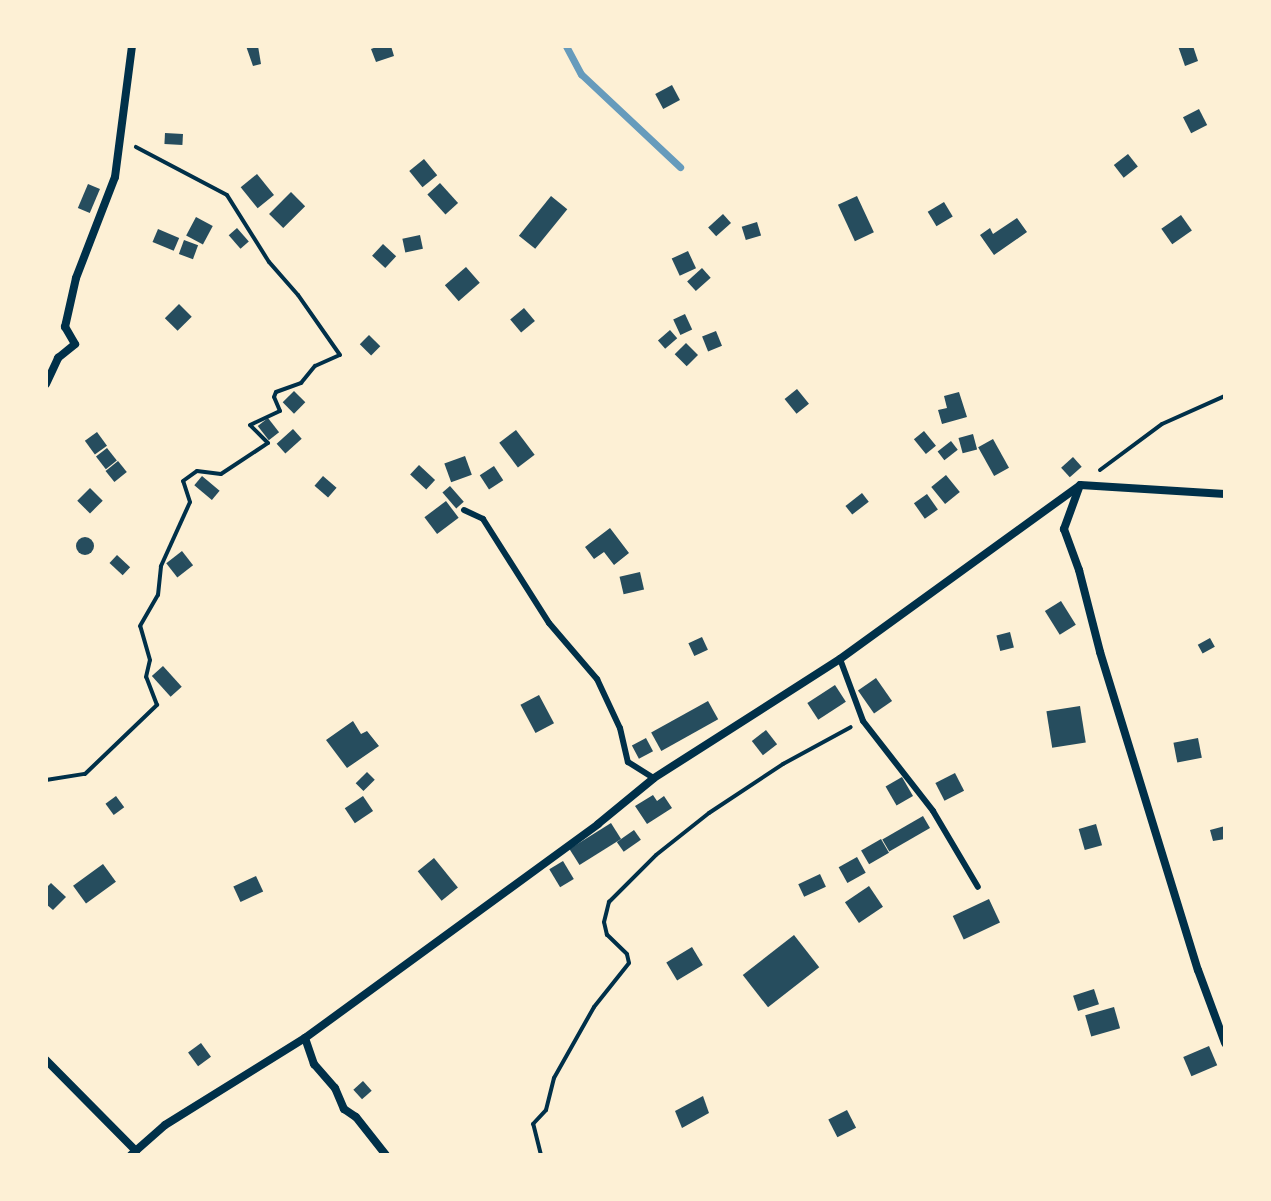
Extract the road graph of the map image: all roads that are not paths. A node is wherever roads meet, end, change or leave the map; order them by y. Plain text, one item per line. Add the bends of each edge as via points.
1 (132, 46) edge
2 (46, 384) edge
3 (1080, 485) junction
4 (1225, 494) edge
5 (464, 510) dead end
6 (840, 659) junction
7 (654, 778) junction
8 (978, 887) dead end
9 (305, 1038) junction
10 (1225, 1043) edge
11 (46, 1060) edge
12 (133, 1153) edge
13 (386, 1155) edge

1 - 2 street via 115,177 76,278 65,327 75,344 58,358
3 - 4 street
3 - 6 street
3 - 10 street via 1064,529
5 - 7 lane via 483,519 549,623 597,679 620,728 628,762
6 - 7 street
6 - 8 lane via 863,721 933,811
7 - 9 street
9 - 12 street via 165,1125
9 - 13 street via 314,1064 335,1088 344,1109
11 - 12 street

